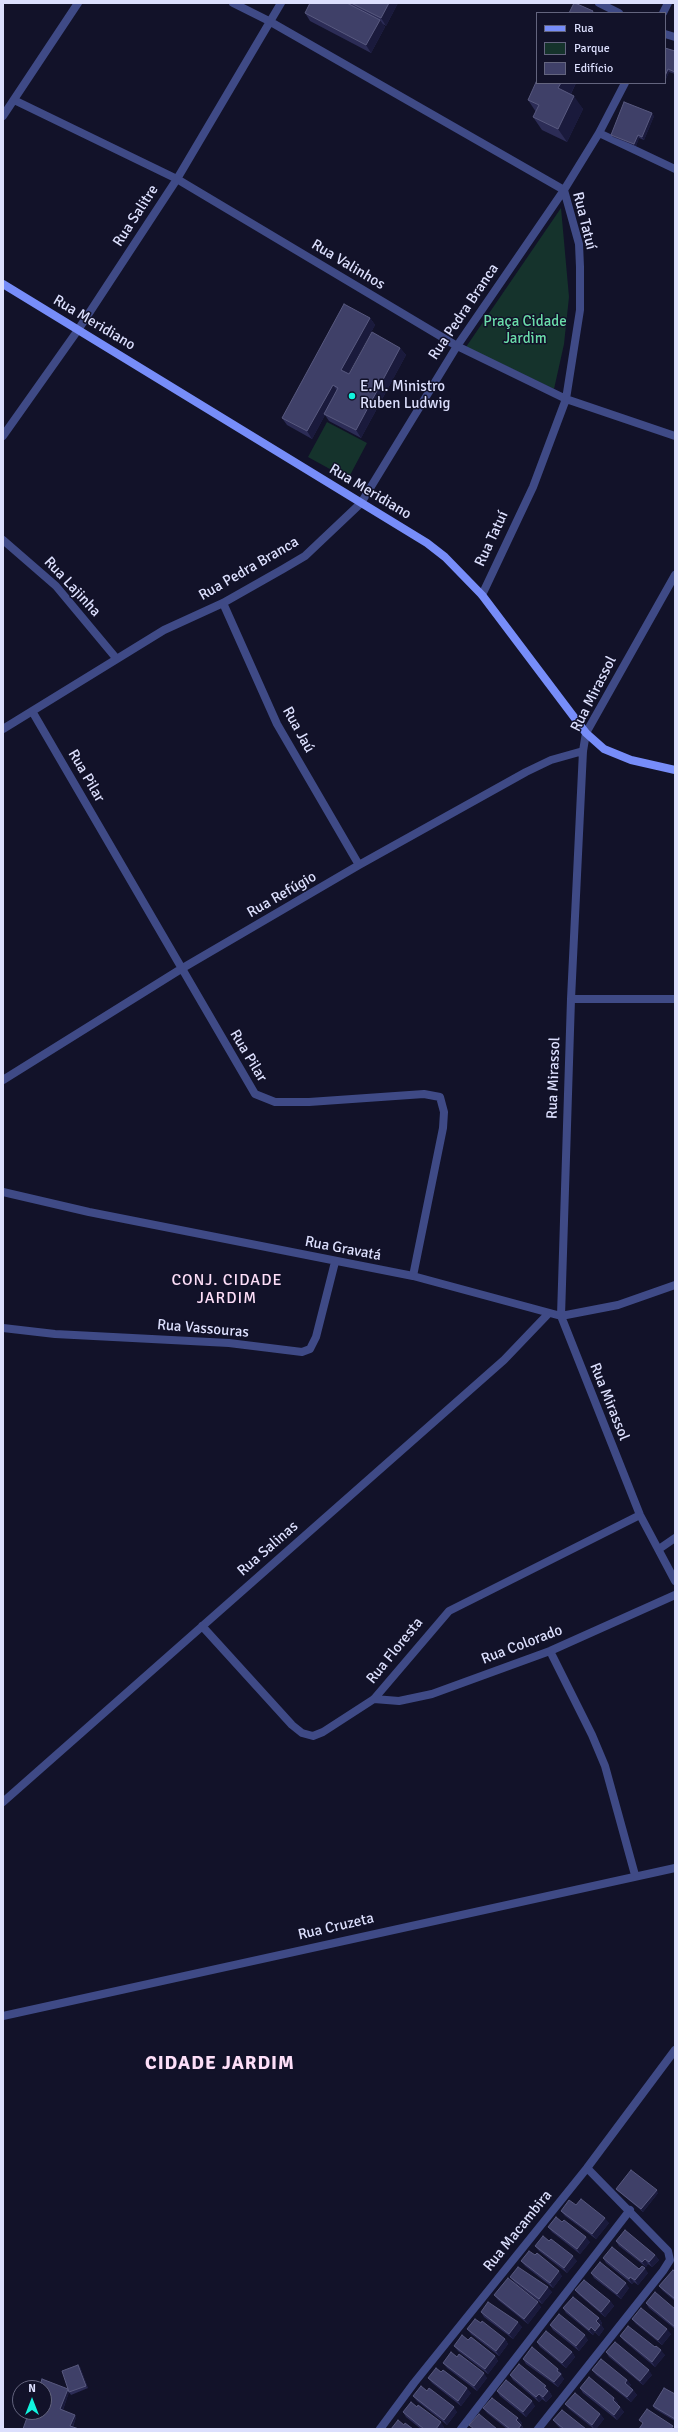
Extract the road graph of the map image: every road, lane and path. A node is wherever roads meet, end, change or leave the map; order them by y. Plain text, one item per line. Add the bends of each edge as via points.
1 (78, 3) edge
2 (233, 3) edge
3 (281, 3) edge
4 (599, 3) edge
5 (668, 3) edge
6 (617, 12) edge
7 (664, 12) edge
8 (270, 21) junction
9 (624, 84) edge
10 (14, 100) junction
11 (3, 116) edge
12 (599, 133) junction
13 (675, 169) edge
14 (177, 179) junction
15 (564, 190) junction
16 (3, 284) edge
17 (78, 330) junction
18 (457, 346) junction
19 (566, 399) junction
20 (3, 436) edge
21 (675, 436) edge
22 (361, 503) junction
23 (3, 540) edge
24 (674, 578) edge
25 (482, 595) junction
26 (222, 603) junction
27 (116, 658) junction
28 (32, 711) junction
29 (3, 728) edge
30 (586, 733) junction
31 (583, 751) junction
32 (675, 770) edge
33 (360, 865) junction
34 (181, 969) junction
35 (571, 999) junction
36 (675, 999) edge
37 (3, 1080) edge
38 (3, 1192) edge
39 (335, 1262) junction
40 (413, 1276) junction
41 (675, 1285) edge
42 (548, 1314) junction
43 (561, 1316) junction
44 (3, 1328) edge
45 (640, 1515) junction
46 (675, 1538) edge
47 (659, 1549) junction
48 (675, 1581) edge
49 (675, 1595) edge
50 (202, 1626) junction
51 (550, 1651) junction
52 (374, 1699) junction
53 (3, 1802) edge
54 (675, 1868) edge
55 (635, 1875) junction
56 (3, 2016) edge
57 (675, 2050) edge
58 (587, 2168) junction
59 (630, 2210) junction
60 (380, 2429) edge
61 (461, 2429) edge
62 (538, 2429) edge

1 - 10 street
2 - 8 street, Rua Tatuí
3 - 8 street, Rua Salitre
4 - 6 street
5 - 7 street
8 - 14 street, Rua Salitre
8 - 15 street, Rua Tatuí
9 - 12 street, Rua Pedra Branca
10 - 11 street
10 - 14 street, Rua Valinhos
12 - 13 street
12 - 15 street, Rua Pedra Branca
14 - 17 street, Rua Salitre
14 - 18 street, Rua Valinhos
15 - 18 street, Rua Pedra Branca
15 - 19 street, Rua Tatuí via 579,244 580,267 580,310
16 - 17 street, Rua Meridiano
17 - 20 street, Rua Salitre
17 - 22 street, Rua Meridiano
18 - 19 street, Rua Valinhos
18 - 22 street, Rua Pedra Branca
19 - 21 street, Rua Valinhos
19 - 25 street, Rua Tatuí via 533,487
22 - 25 street, Rua Meridiano via 427,543 445,557
22 - 26 street, Rua Pedra Branca via 304,556
23 - 27 street, Rua Lajinha via 56,586
24 - 30 street, Rua Mirassol
25 - 30 street, Rua Meridiano
26 - 27 street, Rua Pedra Branca via 164,630
26 - 33 street, Rua Jaú via 278,724
27 - 28 street, Rua Pedra Branca
28 - 29 street, Rua Pedra Branca
28 - 34 street, Rua Pilar
30 - 31 street, Rua Mirassol
30 - 32 street, Rua Meridiano via 615,755
31 - 33 street, Rua Refúgio via 566,754 526,772
31 - 35 street, Rua Mirassol
33 - 34 street, Rua Refúgio
34 - 37 street, Rua Refúgio
34 - 40 street, Rua Pilar via 247,1082 262,1099 275,1102 309,1102 424,1094 440,1097 444,1112 443,1128
35 - 36 street
35 - 43 street, Rua Mirassol
38 - 39 street, Rua Gravatá
39 - 40 street, Rua Gravatá
39 - 44 street, Rua Vassouras via 316,1337 310,1349 302,1352 229,1343 55,1334
40 - 42 street, Rua Gravatá
41 - 43 street, Rua Gravatá via 618,1305
42 - 43 street, Rua Gravatá
42 - 50 street, Rua Salinas via 504,1360
43 - 45 street, Rua Mirassol
45 - 47 street, Rua Mirassol
45 - 52 street, Rua Floresta via 449,1611
46 - 47 street
47 - 48 street, Rua Mirassol
49 - 51 street, Rua Colorado
50 - 52 street, Rua Floresta via 302,1733 312,1736 323,1732
50 - 53 street, Rua Salinas
51 - 52 street, Rua Colorado via 411,1700
51 - 55 street via 605,1766
54 - 55 street, Rua Cruzeta
55 - 56 street, Rua Cruzeta
57 - 58 street, Rua Macambira
58 - 59 street
58 - 60 street, Rua Macambira
59 - 61 street
59 - 62 street via 668,2251 668,2265

